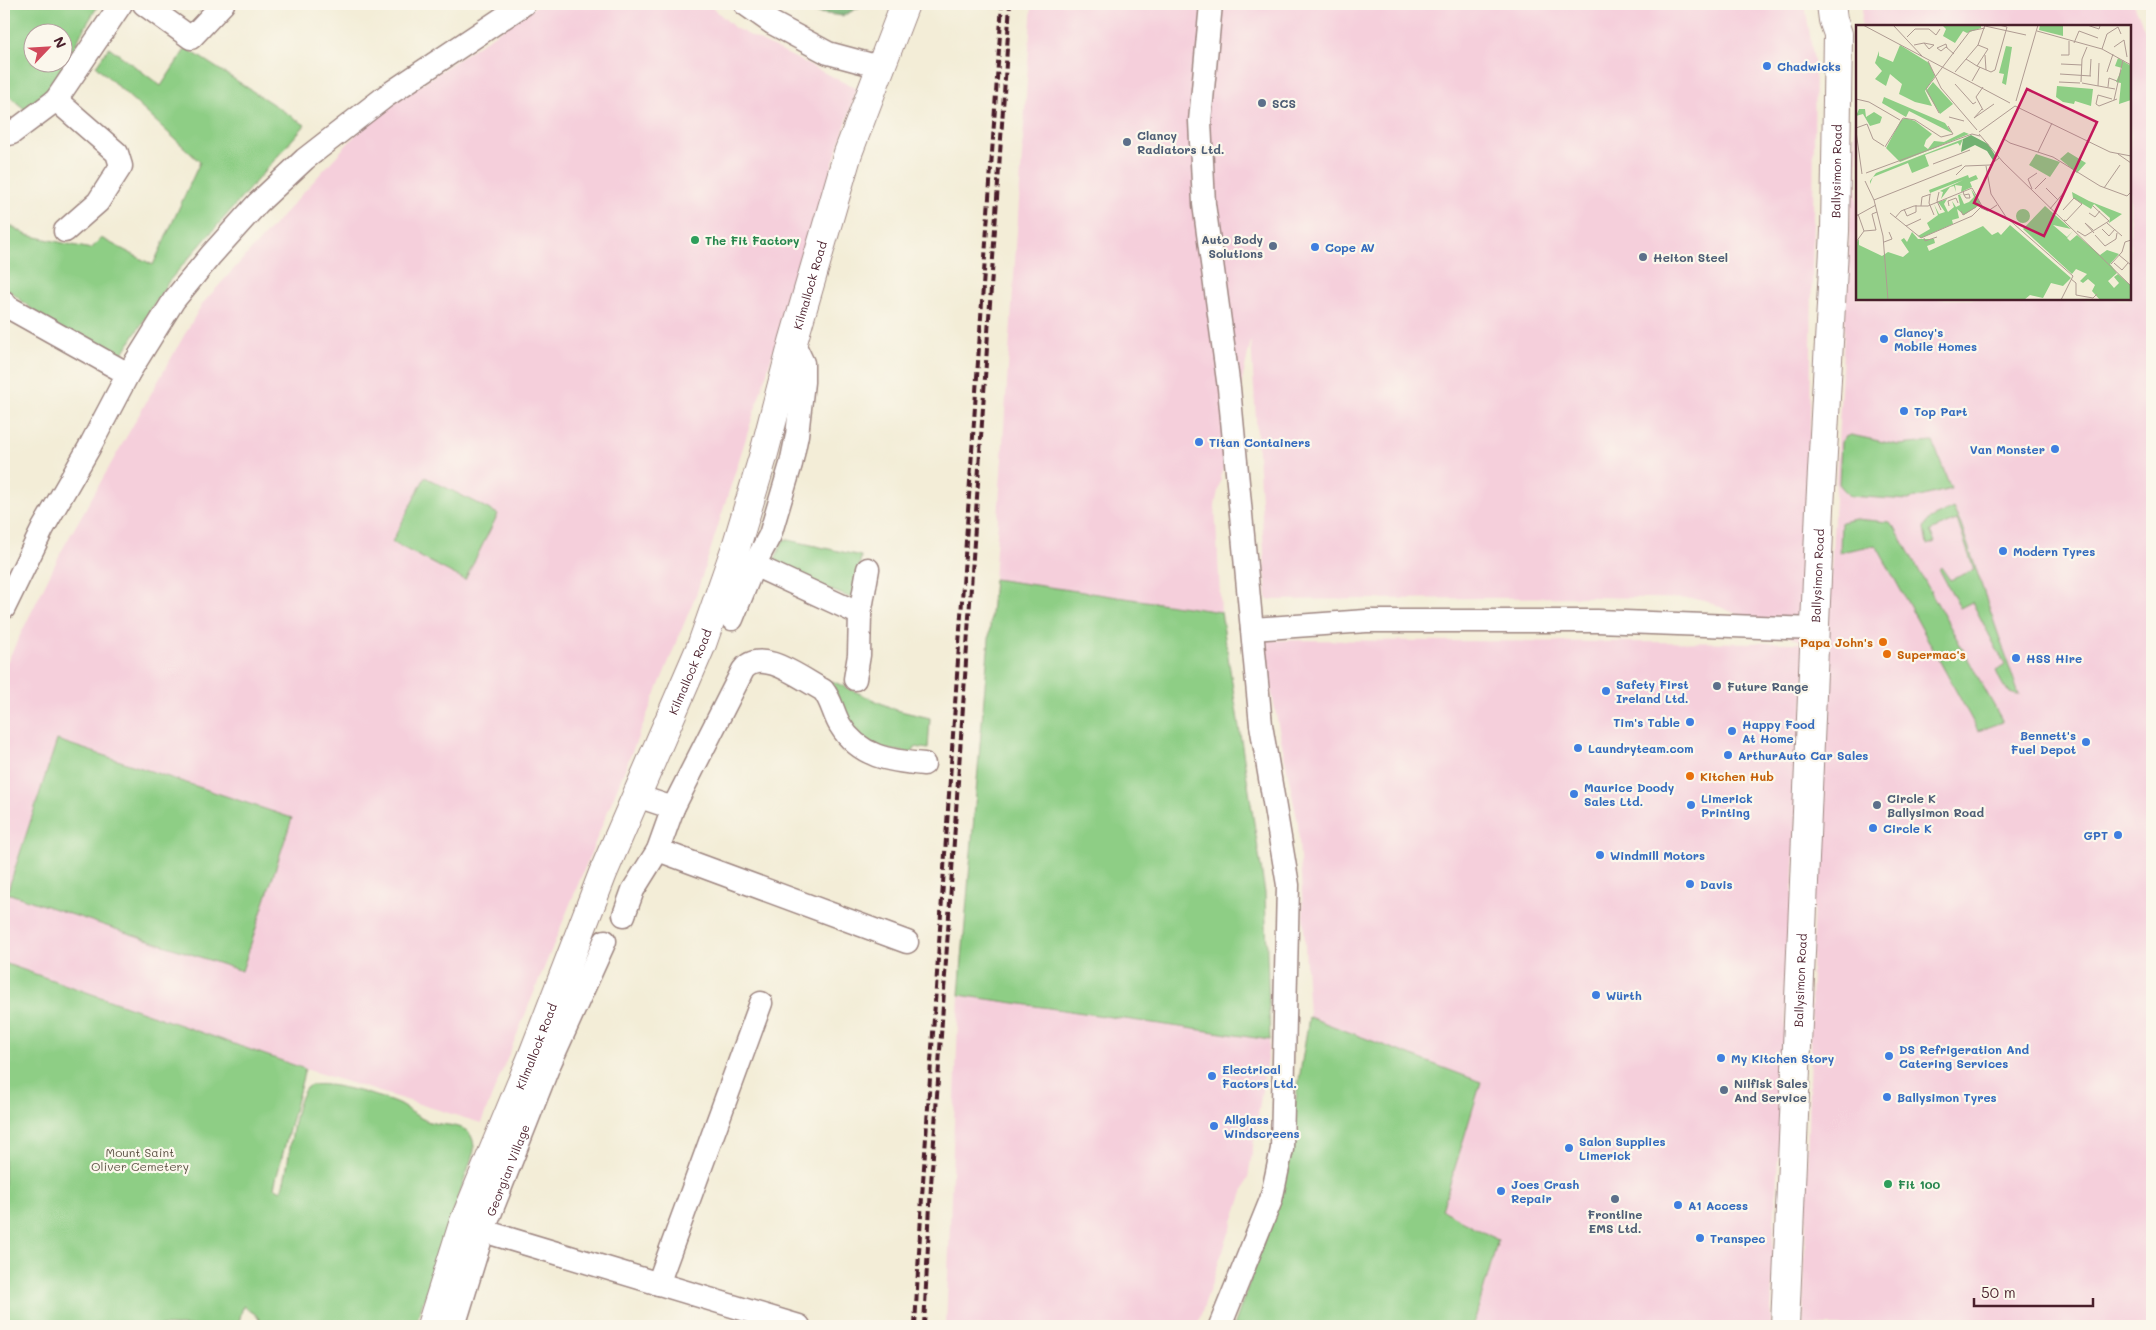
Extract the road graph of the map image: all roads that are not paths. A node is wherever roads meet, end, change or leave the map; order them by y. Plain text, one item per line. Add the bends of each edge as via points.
1 (121, 4) edge
2 (144, 4) edge
3 (223, 4) edge
4 (524, 4) edge
5 (745, 4) edge
6 (905, 4) edge
7 (1211, 4) edge
8 (1831, 4) edge
9 (1849, 4) edge
10 (1838, 34) junction
11 (880, 67) junction
12 (56, 100) junction
13 (4, 135) edge
14 (65, 231) dead end
15 (4, 302) edge
16 (793, 342) junction
17 (128, 374) junction
18 (763, 457) junction
19 (791, 464) junction
20 (754, 565) junction
21 (868, 569) dead end
22 (4, 608) edge
23 (860, 614) junction
24 (732, 619) dead end
25 (1252, 629) junction
26 (1816, 629) junction
27 (855, 679) dead end
28 (924, 764) dead end
29 (637, 796) junction
30 (673, 808) junction
31 (658, 850) junction
32 (624, 914) dead end
33 (605, 941) dead end
34 (907, 942) dead end
35 (760, 1003) dead end
36 (541, 1061) junction
37 (473, 1228) junction
38 (658, 1284) junction
39 (432, 1326) edge
40 (454, 1326) edge
41 (799, 1326) edge
42 (1220, 1326) edge
43 (1785, 1326) edge

1 - 12 street
2 - 3 street via 191,38
4 - 17 street via 386,96 305,158 258,203 179,293
5 - 11 street via 772,23 828,53
6 - 11 main road, Kilmallock Road
7 - 25 street via 1200,121 1204,204 1229,388
8 - 10 main road, Ballysimon Road
9 - 10 main road, Ballysimon Road
10 - 26 main road, Ballysimon Road via 1835,231
11 - 16 main road, Kilmallock Road via 848,153
12 - 13 street via 12,133
12 - 14 street via 117,153 121,166 98,202
15 - 17 street
16 - 18 main road, Kilmallock Road
16 - 19 street via 803,363 803,382
17 - 22 street via 43,528
18 - 19 street
18 - 29 main road, Kilmallock Road via 702,644
19 - 20 street via 770,535
20 - 23 street
20 - 24 street
21 - 23 street
23 - 27 street
25 - 26 street via 1366,621 1597,620
25 - 42 street via 1261,725 1288,885 1284,1122 1282,1150 1271,1200
26 - 43 main road, Ballysimon Road
28 - 30 street via 896,762 866,751 842,728 823,690 775,664 754,661 743,670
29 - 30 street
29 - 36 main road, Kilmallock Road via 603,873
30 - 31 street
31 - 32 street via 633,890
31 - 34 street
33 - 36 street
35 - 38 street
36 - 37 main road, Kilmallock Road
37 - 38 street, Georgian Village
37 - 39 main road, Kilmallock Road
37 - 40 street
38 - 41 street, Georgian Village

